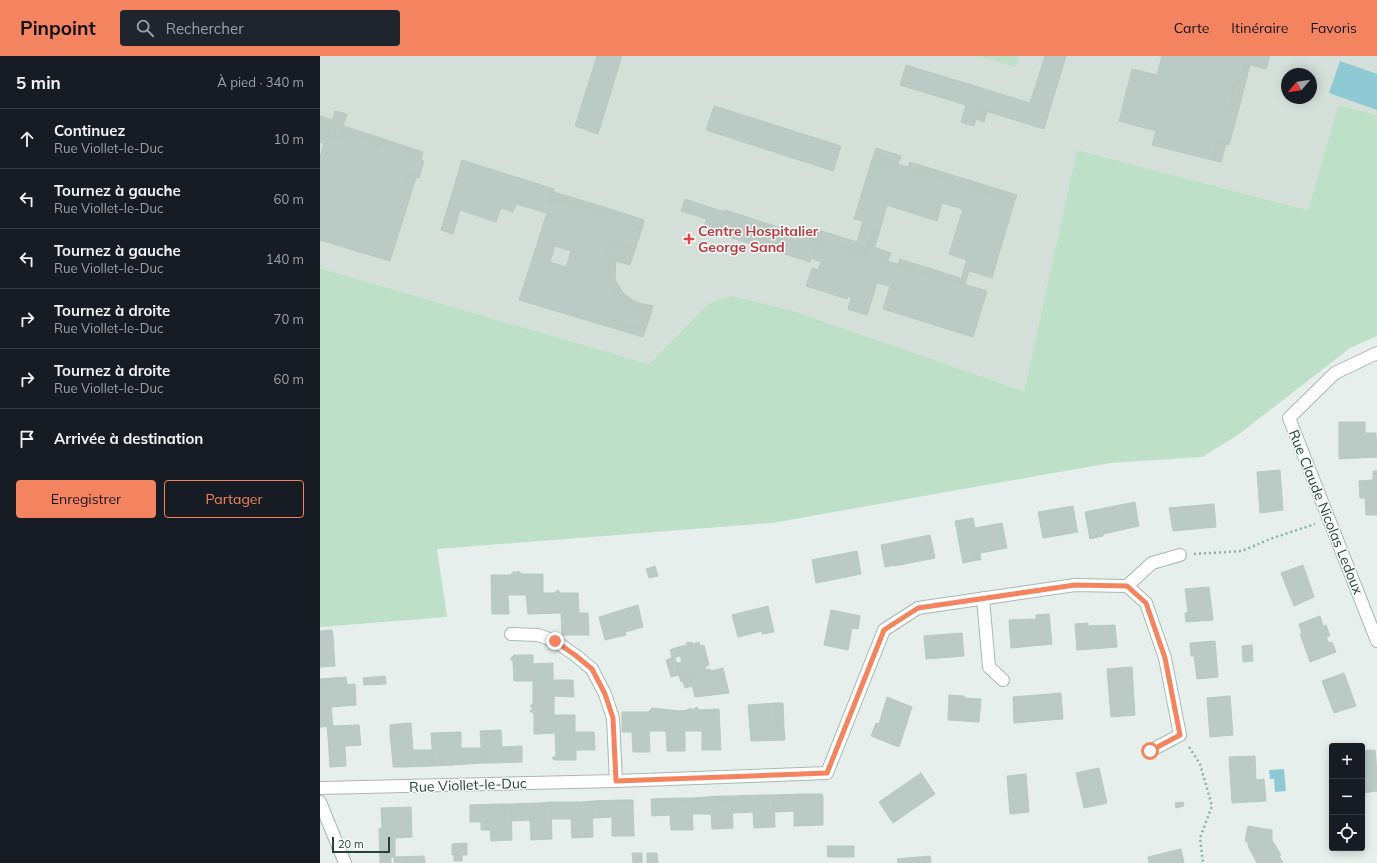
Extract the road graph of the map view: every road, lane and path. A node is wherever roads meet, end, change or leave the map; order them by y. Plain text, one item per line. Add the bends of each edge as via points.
1 (1377, 353) edge
2 (1328, 520) junction
3 (1180, 555) joint
4 (1127, 586) junction
5 (983, 598) junction
6 (511, 634) dead end
7 (1377, 641) edge
8 (1004, 680) dead end
9 (1180, 735) junction
10 (1150, 751) dead end
11 (616, 781) junction
12 (320, 788) edge
13 (320, 802) edge
14 (345, 863) edge
15 (1203, 863) edge

1 - 2 street, Rue Claude Nicolas Ledoux via 1335,374 1289,418
2 - 3 path via 1242,551
2 - 7 street, Rue Claude Nicolas Ledoux
3 - 4 street via 1152,563
4 - 5 street, Rue Viollet-le-Duc via 1075,585
4 - 9 street via 1146,603 1165,658
5 - 8 street via 989,667
5 - 11 street, Rue Viollet-le-Duc via 918,608 884,630 827,773
6 - 11 street via 538,635 555,641 592,669 605,694 613,718
9 - 10 street
9 - 15 path via 1200,764 1212,806 1200,838
11 - 12 street, Rue Viollet-le-Duc
13 - 14 street

